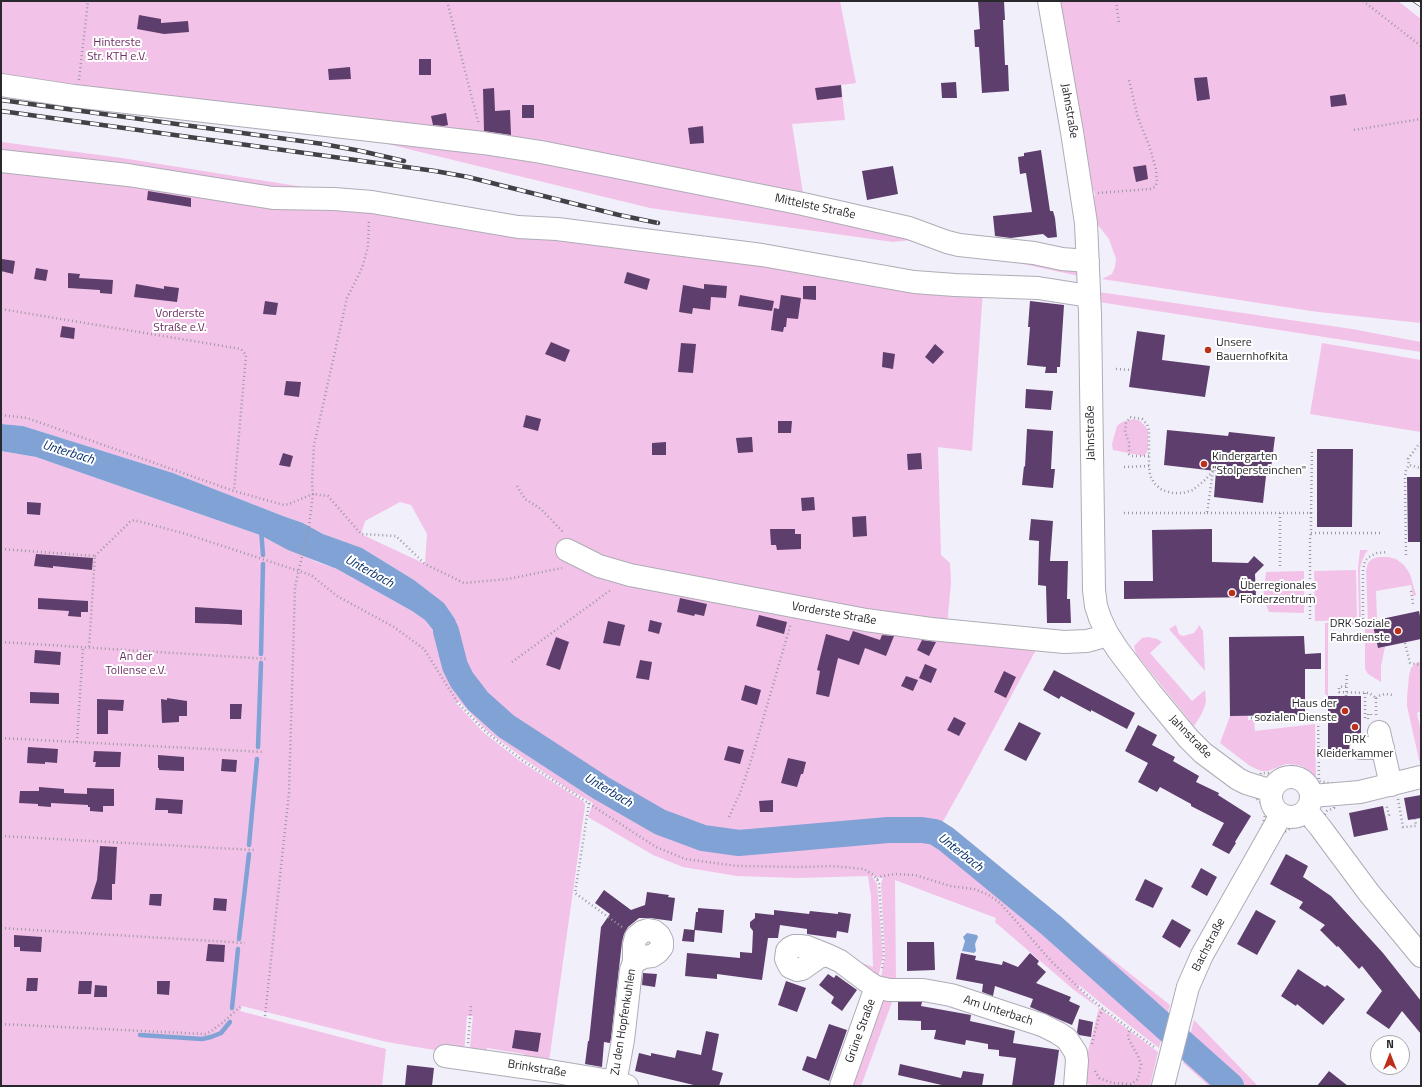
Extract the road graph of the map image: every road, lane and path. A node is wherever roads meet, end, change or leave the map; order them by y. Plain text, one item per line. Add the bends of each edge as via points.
1 (88, 1) edge
2 (447, 1) edge
3 (1049, 1) edge
4 (1116, 1) edge
5 (1363, 1) edge
6 (1119, 23) dead end
7 (1421, 46) edge
8 (1129, 80) dead end
9 (1, 85) edge
10 (74, 96) junction
11 (1421, 119) edge
12 (1354, 130) dead end
13 (483, 143) junction
14 (1, 160) edge
15 (1082, 196) junction
16 (372, 202) junction
17 (1088, 261) junction
18 (1089, 296) junction
19 (1, 309) edge
20 (1116, 369) dead end
21 (1132, 370) dead end
22 (1, 415) edge
23 (1421, 443) edge
24 (1312, 452) dead end
25 (1149, 456) junction
26 (1409, 465) junction
27 (1149, 466) junction
28 (1124, 467) dead end
29 (1421, 468) edge
30 (517, 486) dead end
31 (234, 491) junction
32 (313, 494) junction
33 (1124, 513) dead end
34 (1207, 513) junction
35 (1280, 513) junction
36 (1311, 513) junction
37 (1311, 533) junction
38 (1382, 533) dead end
39 (566, 542) joint
40 (1, 549) edge
41 (1388, 552) dead end
42 (1406, 555) dead end
43 (95, 556) junction
44 (591, 562) junction
45 (1280, 568) dead end
46 (298, 571) junction
47 (630, 575) junction
48 (1411, 591) dead end
49 (1412, 604) dead end
50 (795, 607) junction
51 (1310, 619) dead end
52 (1363, 619) dead end
53 (1107, 633) junction
54 (1, 642) edge
55 (1405, 643) dead end
56 (83, 647) junction
57 (89, 648) junction
58 (268, 659) dead end
59 (512, 662) dead end
60 (1421, 665) edge
61 (1347, 672) dead end
62 (1346, 686) junction
63 (1365, 693) junction
64 (1346, 694) junction
65 (1394, 695) dead end
66 (1421, 715) edge
67 (1251, 718) dead end
68 (1421, 718) edge
69 (1377, 734) junction
70 (1, 738) edge
71 (77, 742) junction
72 (1361, 748) dead end
73 (264, 752) dead end
74 (1421, 777) edge
75 (1393, 784) junction
76 (1272, 791) junction
77 (1313, 796) junction
78 (589, 803) junction
79 (1281, 815) junction
80 (729, 817) dead end
81 (1415, 819) dead end
82 (1, 836) edge
83 (254, 850) dead end
84 (877, 879) junction
85 (1, 928) edge
86 (636, 937) joint
87 (245, 943) dead end
88 (827, 955) dead end
89 (1421, 956) edge
90 (876, 987) junction
91 (471, 1006) dead end
92 (240, 1007) dead end
93 (1103, 1009) junction
94 (266, 1016) dead end
95 (1, 1024) edge
96 (1130, 1029) junction
97 (1136, 1035) dead end
98 (1092, 1050) dead end
99 (456, 1058) joint
100 (1094, 1067) dead end
101 (621, 1085) edge
102 (840, 1086) edge
103 (1075, 1086) edge
104 (1163, 1086) edge

1 - 10 path via 77,91
2 - 13 path
3 - 15 street, Jahnstraße
4 - 6 path
5 - 7 path
8 - 15 path via 1138,118 1156,169 1155,187
9 - 10 street, Mittelste Straße
10 - 13 street, Mittelste Straße
11 - 12 path
13 - 17 street, Mittelste Straße via 803,204 909,228 959,245
14 - 16 street via 128,175 273,198
15 - 17 street, Jahnstraße
16 - 18 street via 511,226 557,229 762,255 914,282 1038,288
16 - 32 path via 368,247 362,268 347,298 314,445
17 - 18 street, Jahnstraße
18 - 53 street, Jahnstraße via 1094,590 1096,606
19 - 31 path via 241,349 246,355
20 - 21 path
22 - 31 path via 27,418
23 - 26 path via 1408,459
24 - 36 path
25 - 25 path via 1147,424 1142,419 1130,417 1125,432 1129,442 1129,454
25 - 27 path
26 - 29 path
26 - 42 path via 1405,477
27 - 28 path
27 - 34 path via 1154,483 1162,490 1173,493 1193,490 1213,471
30 - 39 path via 525,499 541,509
31 - 32 path via 284,505
32 - 44 path via 328,496 361,534 396,536 425,564 464,583 508,578
32 - 46 path via 309,526
33 - 34 path
34 - 35 path
35 - 36 path
35 - 45 path
36 - 37 path
37 - 38 path
37 - 51 path
39 - 44 street, Vorderste Straße
40 - 43 path
41 - 52 path via 1377,553 1365,561
43 - 46 path via 134,520 186,534
43 - 57 path
44 - 47 street, Vorderste Straße
46 - 78 path via 311,575 337,596 394,627 424,649 458,703 485,731 522,760
46 - 94 path via 295,588 289,793
47 - 50 street, Vorderste Straße
47 - 59 path
48 - 49 path
50 - 53 street, Vorderste Straße via 931,629 1064,642 1088,641
50 - 80 path via 750,764
53 - 76 street, Jahnstraße via 1150,692 1203,753 1238,779
54 - 56 path
55 - 60 path via 1410,663
56 - 57 path
56 - 71 path
57 - 58 path
61 - 62 path
62 - 64 path
62 - 64 path via 1341,686 1338,690
63 - 64 path
63 - 65 path via 1376,698 1385,694
63 - 69 path via 1365,723 1368,723 1368,714 1371,714
66 - 68 path
67 - 77 path via 1318,717
69 - 72 street
69 - 75 street
70 - 71 path
71 - 73 path
74 - 75 street
75 - 77 street via 1360,792
75 - 81 path via 1403,827 1416,826
76 - 77 street via 1280,780 1294,776 1306,783
76 - 79 street via 1272,804
77 - 79 street via 1302,814 1292,817
77 - 89 street via 1324,831
78 - 84 path via 656,847 685,859 737,866 832,866 864,869
78 - 86 path via 575,893
79 - 104 street, Bachstraße via 1202,955 1188,987
82 - 83 path
84 - 90 path via 884,956
84 - 93 path via 896,874 915,875 987,894 1000,903 1052,962
85 - 87 path
86 - 101 street, Zu den Hopfenkuhlen via 622,1040
88 - 90 street, Grüne Straße via 840,961
90 - 102 street, Grüne Straße
90 - 103 street, Am Unterbach via 889,990 923,990 951,995 1042,1025 1067,1039 1076,1053
91 - 99 path
92 - 95 path via 205,1034
93 - 96 path
93 - 98 path via 1099,1016
96 - 97 path
96 - 100 path via 1129,1040 1140,1064 1138,1079 1131,1084 1104,1080 1099,1078
99 - 101 street, Brinkstraße via 544,1070

